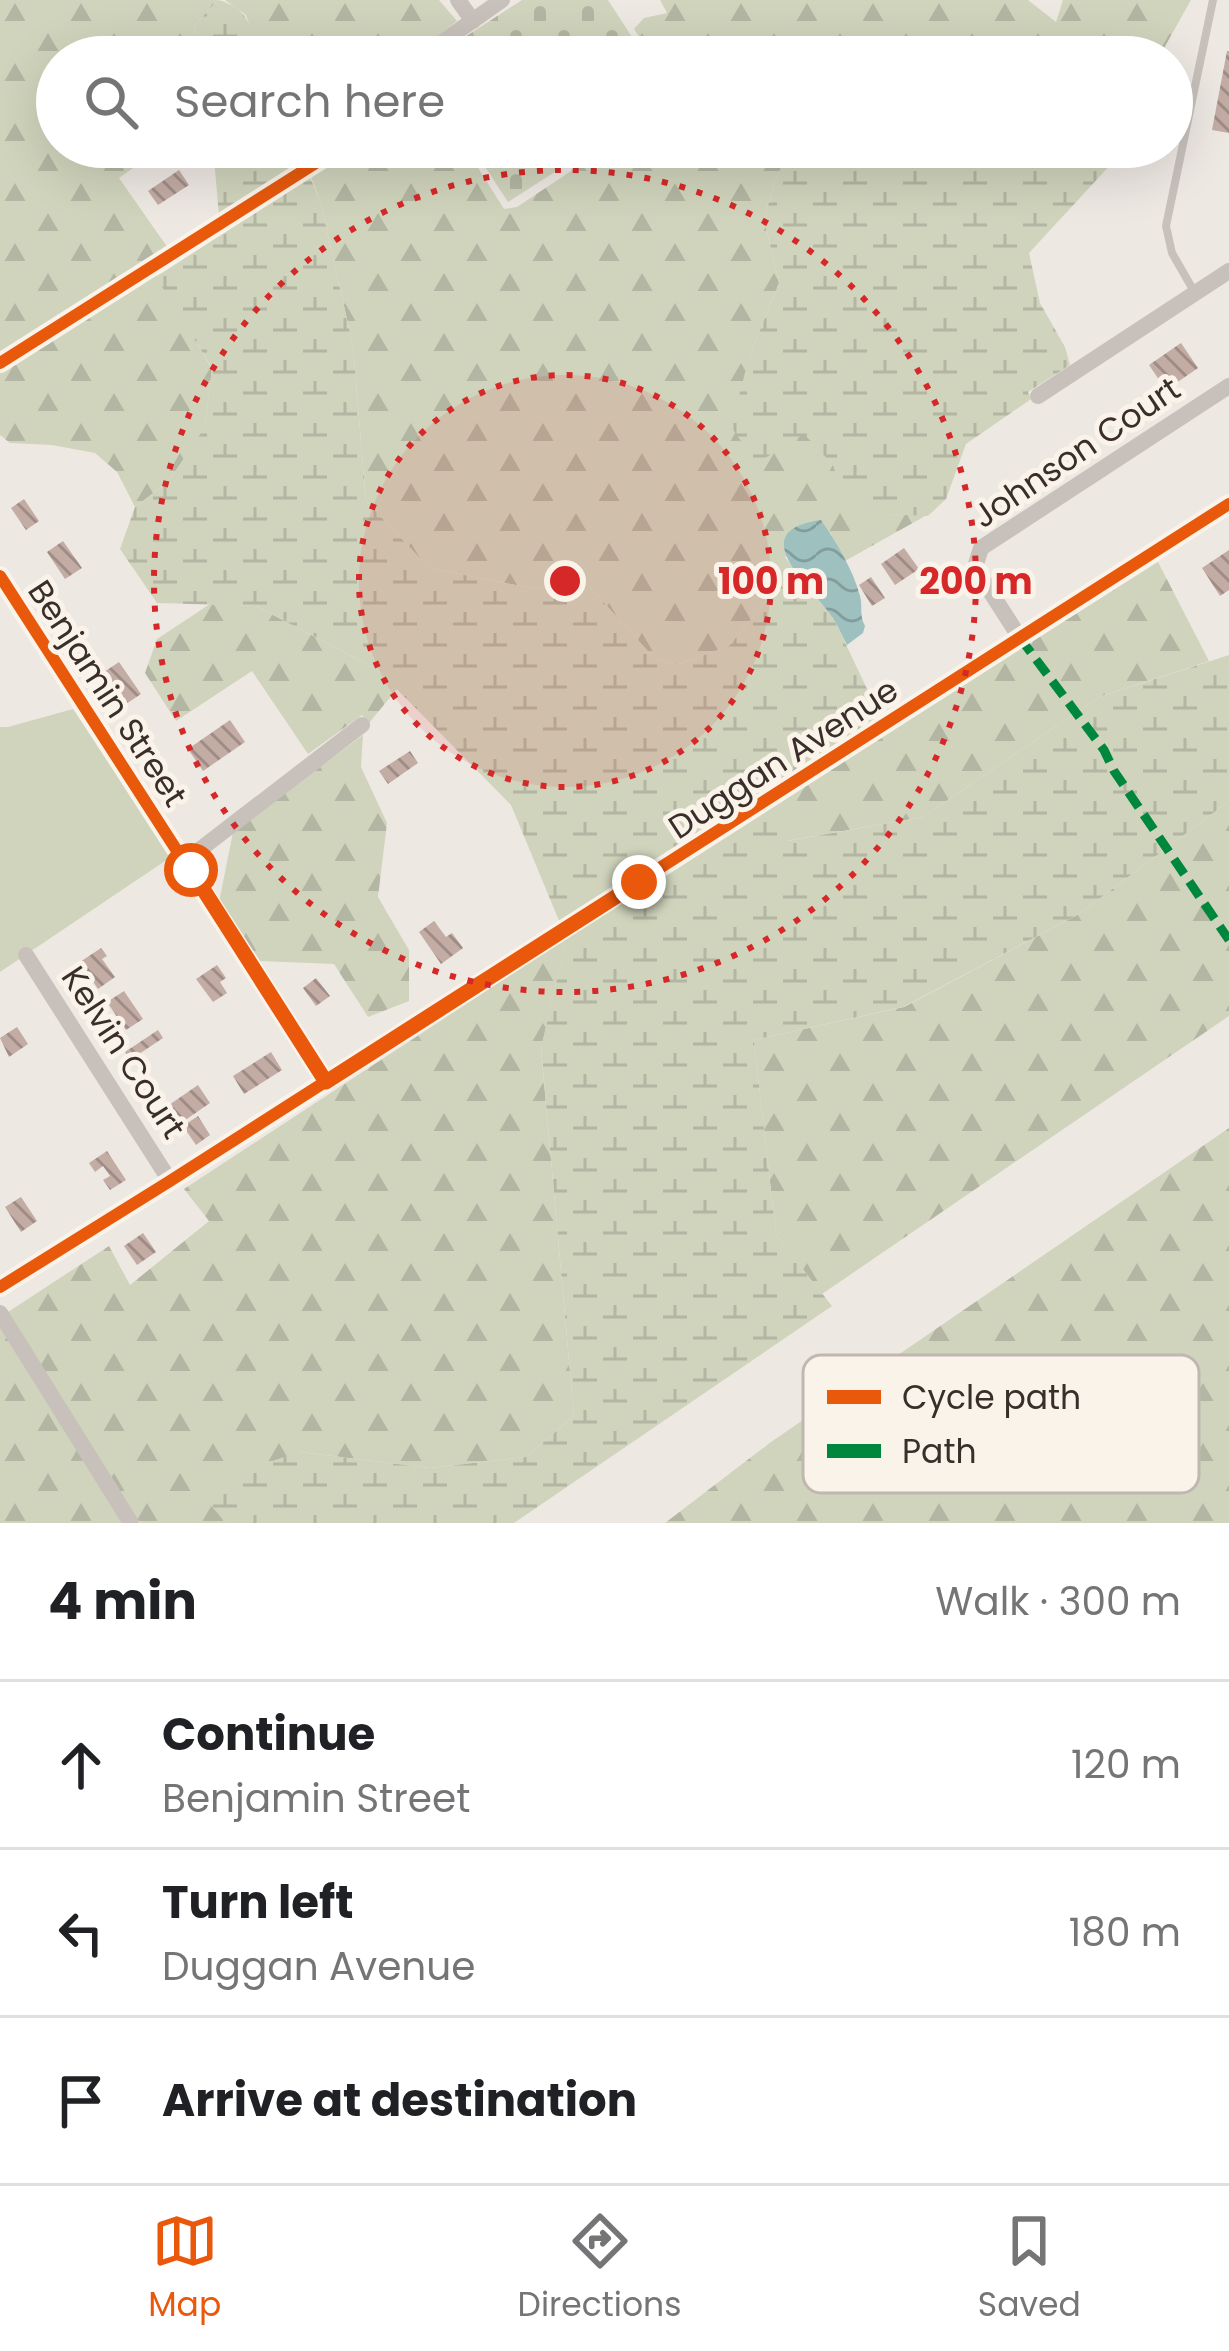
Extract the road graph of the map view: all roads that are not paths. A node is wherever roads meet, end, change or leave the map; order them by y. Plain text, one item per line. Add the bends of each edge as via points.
1 (458, 0) edge
2 (502, 0) edge
3 (1213, 0) edge
4 (472, 21) junction
5 (451, 36) edge
6 (1193, 96) edge
7 (308, 168) edge
8 (1178, 168) edge
9 (1229, 272) edge
10 (1196, 293) junction
11 (0, 363) edge
12 (1229, 386) edge
13 (1037, 396) dead end
14 (1229, 504) edge
15 (0, 576) edge
16 (1020, 638) junction
17 (362, 725) dead end
18 (185, 861) junction
19 (26, 955) dead end
20 (326, 1082) junction
21 (170, 1181) junction
22 (2, 1280) edge
23 (0, 1313) edge
24 (131, 1523) edge

1 - 4 street
2 - 4 street
3 - 6 lane
4 - 5 street
7 - 11 street
8 - 10 lane via 1166,226
9 - 10 street
10 - 13 street
12 - 16 street, Johnson Court via 981,548 979,574
14 - 16 street, Duggan Avenue
15 - 18 street, Benjamin Street
16 - 20 street, Duggan Avenue
17 - 18 street
18 - 20 street, Benjamin Street
19 - 21 street, Kelvin Court
20 - 21 street, Duggan Avenue
21 - 22 street, Duggan Avenue
23 - 24 street

